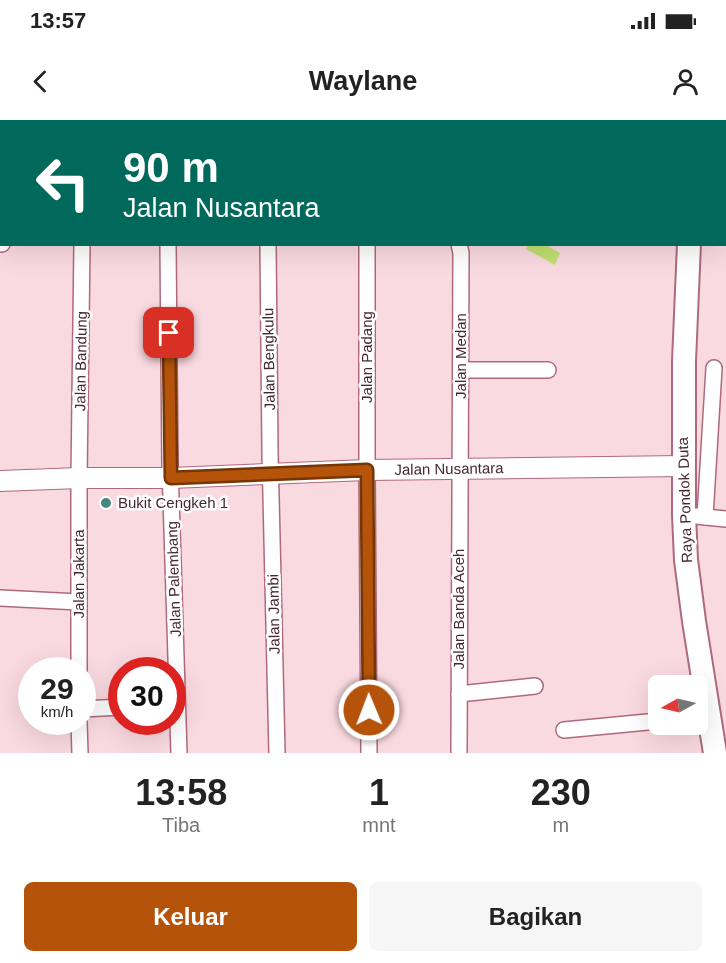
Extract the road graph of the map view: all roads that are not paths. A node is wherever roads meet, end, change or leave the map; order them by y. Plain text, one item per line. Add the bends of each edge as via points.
1 (82, 246) edge
2 (168, 246) edge
3 (268, 246) edge
4 (367, 246) edge
5 (459, 246) edge
6 (689, 246) edge
7 (714, 368) dead end
8 (461, 370) junction
9 (548, 370) dead end
10 (683, 466) junction
11 (460, 468) junction
12 (367, 470) junction
13 (272, 474) junction
14 (79, 478) junction
15 (171, 478) junction
16 (0, 481) edge
17 (694, 516) junction
18 (726, 519) edge
19 (0, 598) edge
20 (80, 602) junction
21 (80, 657) edge
22 (174, 657) edge
23 (700, 675) edge
24 (535, 686) dead end
25 (459, 694) junction
26 (648, 722) edge
27 (708, 726) edge
28 (564, 730) dead end
29 (80, 735) edge
30 (178, 735) edge
31 (459, 751) dead end
32 (719, 751) edge
33 (80, 753) edge
34 (179, 753) edge
35 (278, 753) edge
36 (369, 753) edge

1 - 14 street, Jalan Bandung
2 - 15 street, Jalan Palembang
3 - 13 street, Jalan Bengkulu
4 - 12 street, Jalan Padang
5 - 8 street, Jalan Medan
6 - 10 main road, Raya Pondok Duta
7 - 17 street
8 - 9 street
8 - 11 street, Jalan Medan
10 - 11 street, Jalan Nusantara
10 - 17 main road, Raya Pondok Duta
11 - 12 street, Jalan Nusantara
11 - 25 street, Jalan Banda Aceh
12 - 13 street, Jalan Nusantara
12 - 36 street, Jalan Padang
13 - 15 street, Jalan Nusantara
13 - 35 street, Jalan Jambi
14 - 15 street, Jalan Nusantara
14 - 16 street, Jalan Nusantara
14 - 20 street, Jalan Jakarta
15 - 22 street, Jalan Palembang
17 - 18 street
17 - 23 main road, Raya Pondok Duta via 686,560
19 - 20 street
20 - 21 street, Jalan Jakarta
24 - 25 street
25 - 31 street, Jalan Banda Aceh
26 - 28 street
27 - 32 main road, Raya Pondok Duta
29 - 33 street
30 - 34 street, Jalan Palembang

